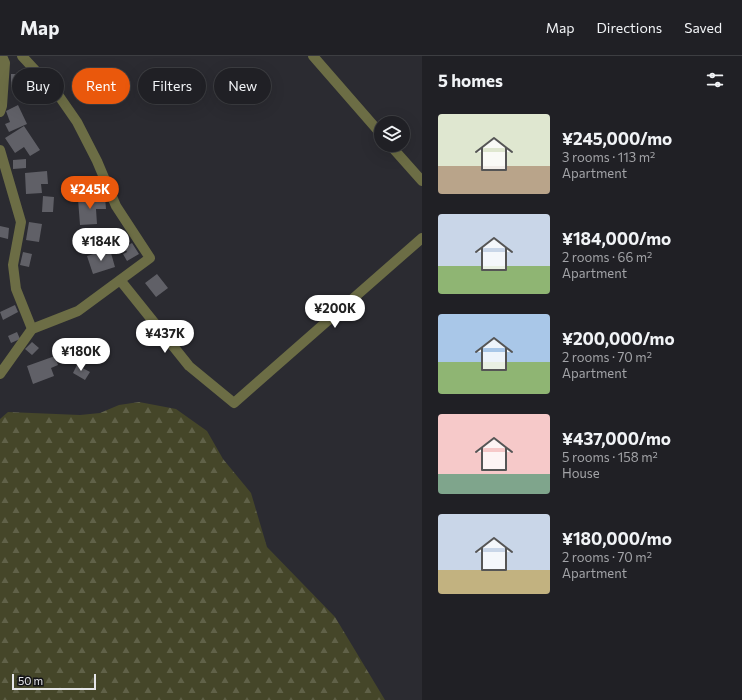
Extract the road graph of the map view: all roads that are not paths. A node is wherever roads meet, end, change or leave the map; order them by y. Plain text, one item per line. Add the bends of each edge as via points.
1 (21, 56) edge
2 (313, 56) edge
3 (4, 59) edge
4 (0, 112) edge
5 (374, 126) edge
6 (0, 150) edge
7 (396, 152) edge
8 (422, 181) edge
9 (422, 238) edge
10 (120, 280) junction
11 (32, 329) junction
12 (0, 374) edge

1 - 3 street
1 - 10 street via 60,96 77,122 116,206 150,258
2 - 5 street
3 - 4 street
6 - 11 street via 21,222 13,265 16,289
7 - 8 street
9 - 10 street via 234,403 189,366
10 - 11 street via 78,311
11 - 12 street

